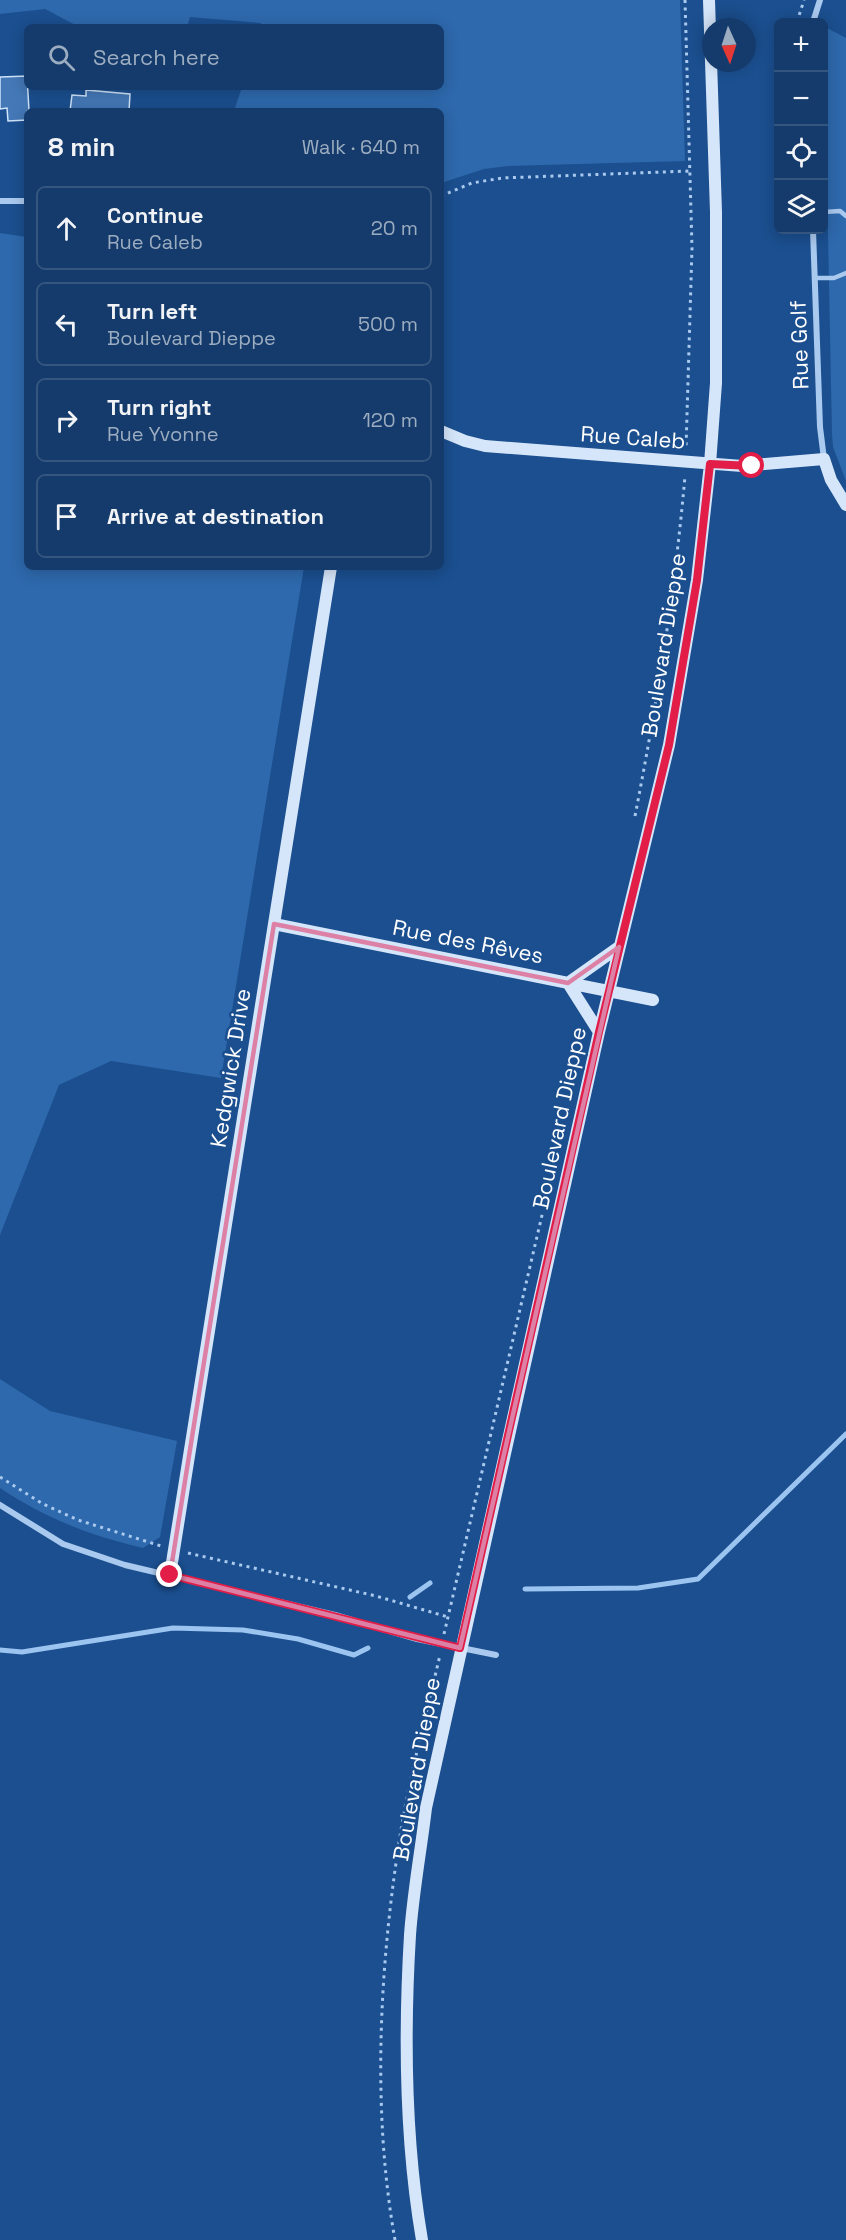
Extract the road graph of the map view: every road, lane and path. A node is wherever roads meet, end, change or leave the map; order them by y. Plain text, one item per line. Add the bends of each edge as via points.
1 (685, 0) edge
2 (709, 0) edge
3 (804, 0) edge
4 (820, 0) edge
5 (798, 18) edge
6 (814, 18) edge
7 (690, 171) junction
8 (444, 195) edge
9 (0, 201) edge
10 (24, 201) edge
11 (828, 212) edge
12 (846, 216) edge
13 (813, 234) edge
14 (846, 273) edge
15 (815, 279) junction
16 (444, 432) edge
17 (686, 447) dead end
18 (824, 459) junction
19 (710, 464) junction
20 (684, 478) dead end
21 (846, 505) edge
22 (331, 570) edge
23 (635, 818) dead end
24 (274, 924) junction
25 (619, 947) junction
26 (568, 983) junction
27 (609, 992) junction
28 (653, 1000) dead end
29 (599, 1032) junction
30 (0, 1477) edge
31 (0, 1505) edge
32 (174, 1550) junction
33 (170, 1575) junction
34 (448, 1617) dead end
35 (460, 1648) junction
36 (496, 1655) dead end
37 (422, 2240) edge

1 - 7 path
2 - 19 main road, Boulevard Dieppe via 716,212 716,383
3 - 5 path
4 - 6 street
7 - 8 path via 494,179
7 - 17 path via 691,325
9 - 10 street
11 - 12 lane via 840,211
13 - 15 street, Rue Golf
14 - 15 lane
15 - 18 street, Rue Golf
16 - 19 main road, Rue Caleb via 485,446
18 - 19 main road, Rue Caleb via 752,466
18 - 21 main road
19 - 25 main road, Boulevard Dieppe via 679,695
20 - 23 path via 663,667
22 - 24 main road, Kedgwick Drive
24 - 26 main road, Rue des Rêves
24 - 32 main road, Kedgwick Drive
25 - 26 main road
25 - 27 main road, Boulevard Dieppe
26 - 27 main road, Rue des Rêves
26 - 29 main road
27 - 28 main road, Rue des Rêves
27 - 29 main road, Boulevard Dieppe
29 - 35 main road, Boulevard Dieppe
30 - 32 path via 78,1520
31 - 33 street via 63,1544
32 - 33 main road, Kedgwick Drive
32 - 34 path via 376,1596
33 - 35 street
35 - 36 street
35 - 37 main road, Boulevard Dieppe via 426,1808 410,1934 408,2070

